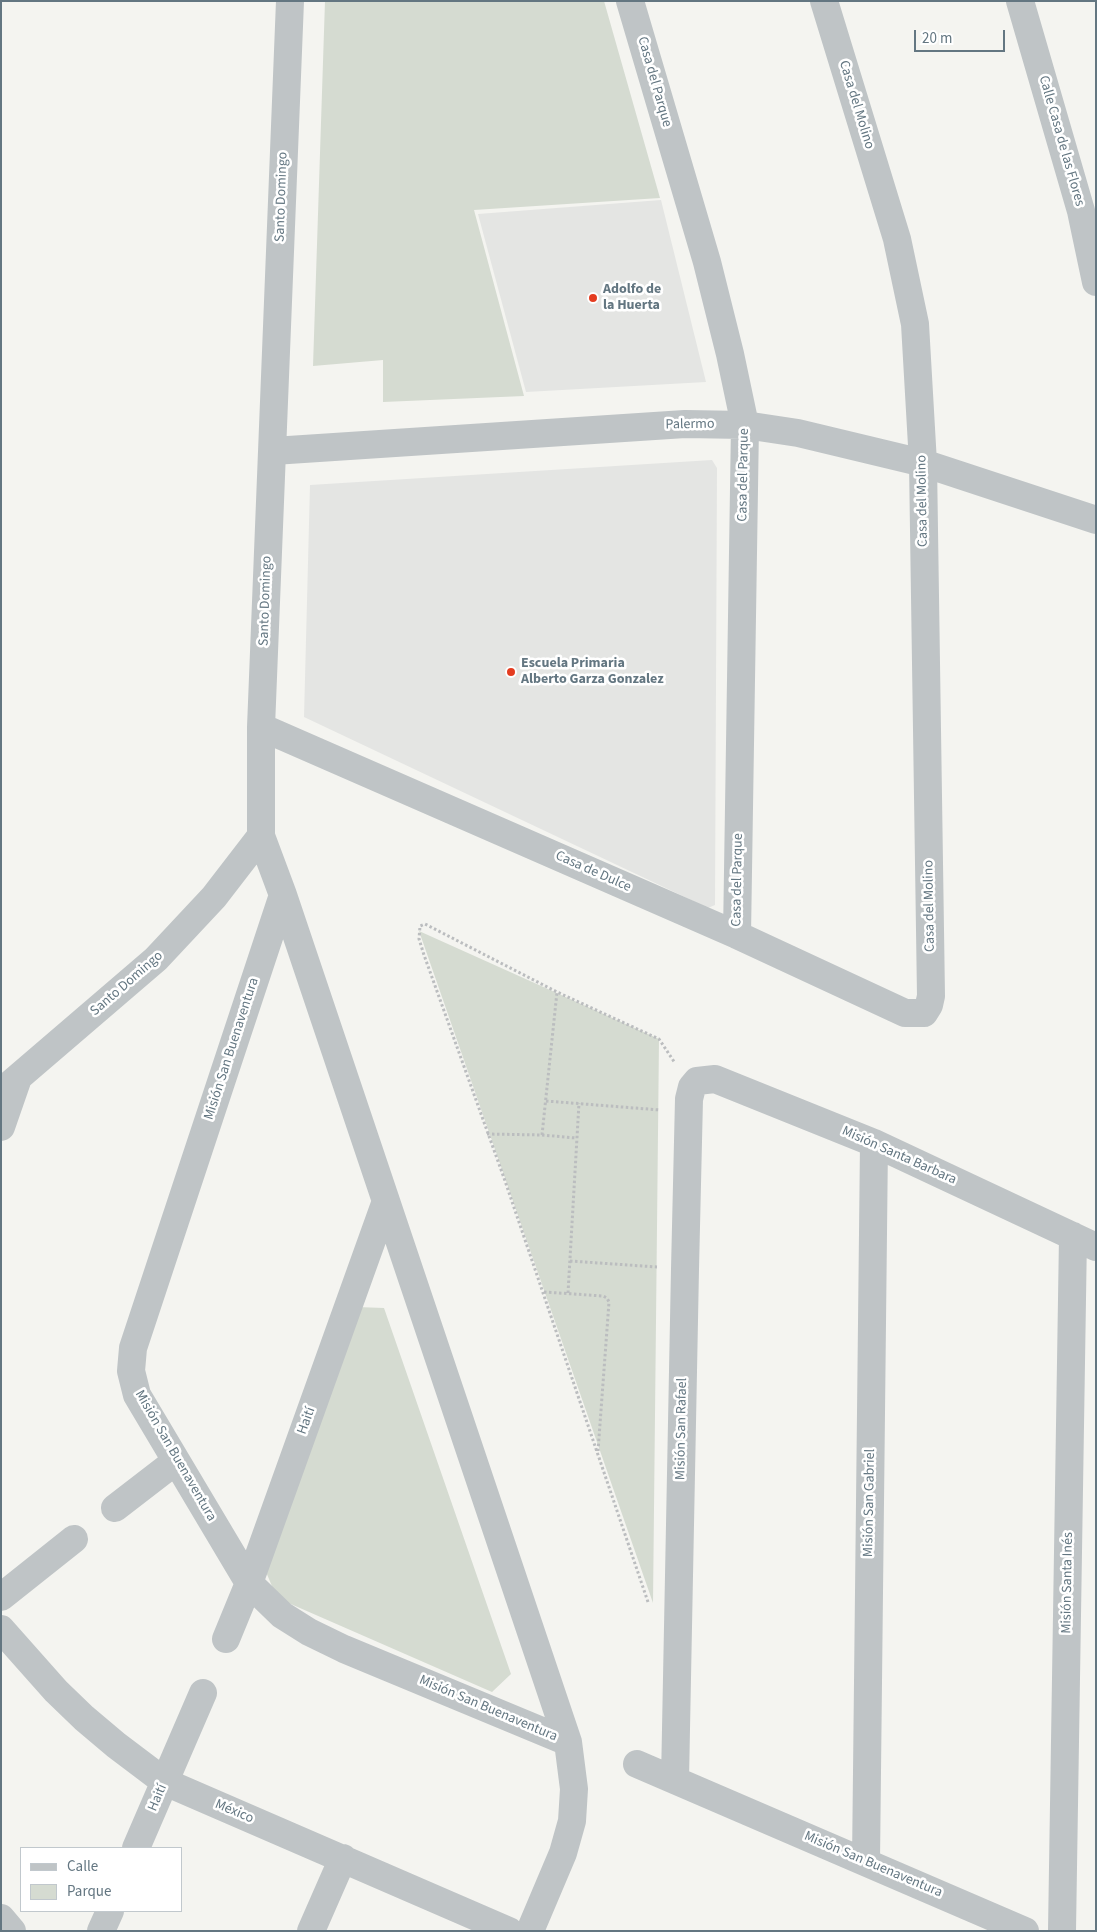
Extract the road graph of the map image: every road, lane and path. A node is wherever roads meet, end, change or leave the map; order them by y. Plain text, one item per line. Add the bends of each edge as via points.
1 (290, 1) edge
2 (630, 1) edge
3 (824, 1) edge
4 (1020, 1) edge
5 (1096, 282) edge
6 (745, 425) junction
7 (272, 451) junction
8 (923, 463) junction
9 (1096, 520) edge
10 (261, 727) junction
11 (261, 836) junction
12 (283, 896) junction
13 (737, 935) junction
14 (558, 992) junction
15 (924, 1013) joint
16 (9, 1085) edge
17 (692, 1094) junction
18 (546, 1101) junction
19 (579, 1103) junction
20 (1, 1127) edge
21 (487, 1134) junction
22 (542, 1135) junction
23 (576, 1138) junction
24 (874, 1143) junction
25 (386, 1201) junction
26 (1084, 1241) edge
27 (570, 1261) junction
28 (685, 1269) junction
29 (544, 1292) junction
30 (568, 1293) junction
31 (598, 1454) junction
32 (176, 1461) junction
33 (114, 1508) dead end
34 (74, 1539) dead end
35 (249, 1583) junction
36 (1, 1597) edge
37 (678, 1612) junction
38 (1, 1630) edge
39 (226, 1640) dead end
40 (203, 1694) dead end
41 (568, 1742) junction
42 (637, 1764) dead end
43 (675, 1780) junction
44 (165, 1782) junction
45 (136, 1847) edge
46 (343, 1858) junction
47 (866, 1862) junction
48 (110, 1912) edge
49 (1, 1918) edge
50 (12, 1931) edge
51 (101, 1931) edge
52 (311, 1931) edge
53 (509, 1931) edge
54 (530, 1931) edge
55 (1025, 1931) edge
56 (1062, 1931) edge

1 - 7 street, Santo Domingo
2 - 6 street, Casa del Parque via 707,262
3 - 8 street, Casa del Molino via 908,283 915,324
4 - 5 street, Calle Casa de las Flores via 1081,211
6 - 7 street, Palermo via 685,424
6 - 8 street, Palermo
6 - 13 street, Casa del Parque
7 - 10 street, Santo Domingo
8 - 9 street, Palermo
8 - 15 street, Casa del Molino via 931,996
10 - 11 street, Santo Domingo
10 - 13 street, Casa de Dulce
11 - 12 street
11 - 16 street, Santo Domingo via 214,897 156,959
12 - 25 street
12 - 32 street, Misión San Buenaventura via 133,1348 131,1371 136,1395
13 - 15 street, Casa de Dulce via 905,1013
14 - 17 path via 659,1038
14 - 18 path
14 - 21 path via 425,924 420,926 419,939
16 - 20 street
17 - 19 path
17 - 24 street, Misión Santa Barbara via 716,1080
17 - 28 street, Misión San Rafael
18 - 19 path
18 - 22 path
19 - 23 path
21 - 22 path
21 - 29 path
22 - 23 path
23 - 27 path
24 - 26 street, Misión Santa Barbara
24 - 47 street, Misión San Gabriel
25 - 35 street, Haití
25 - 41 street
26 - 56 street, Misión Santa Inés
27 - 28 path
27 - 30 path
28 - 37 street, Misión San Rafael
29 - 30 path
29 - 31 path
30 - 31 path via 603,1296 609,1302
31 - 37 path via 647,1601 657,1610
32 - 33 street
32 - 35 street, Misión San Buenaventura
34 - 36 street
35 - 39 street, Haití
35 - 41 street, Misión San Buenaventura via 282,1615 327,1640
37 - 43 street, Misión San Rafael
38 - 44 street, México via 84,1718
40 - 44 street, Haití
41 - 54 street via 574,1789 572,1821 563,1853
42 - 43 street, Misión San Buenaventura
43 - 47 street, Misión San Buenaventura
44 - 45 street, Haití
44 - 46 street, México
46 - 52 street
46 - 53 street, México
47 - 55 street, Misión San Buenaventura
48 - 51 street
49 - 50 street

